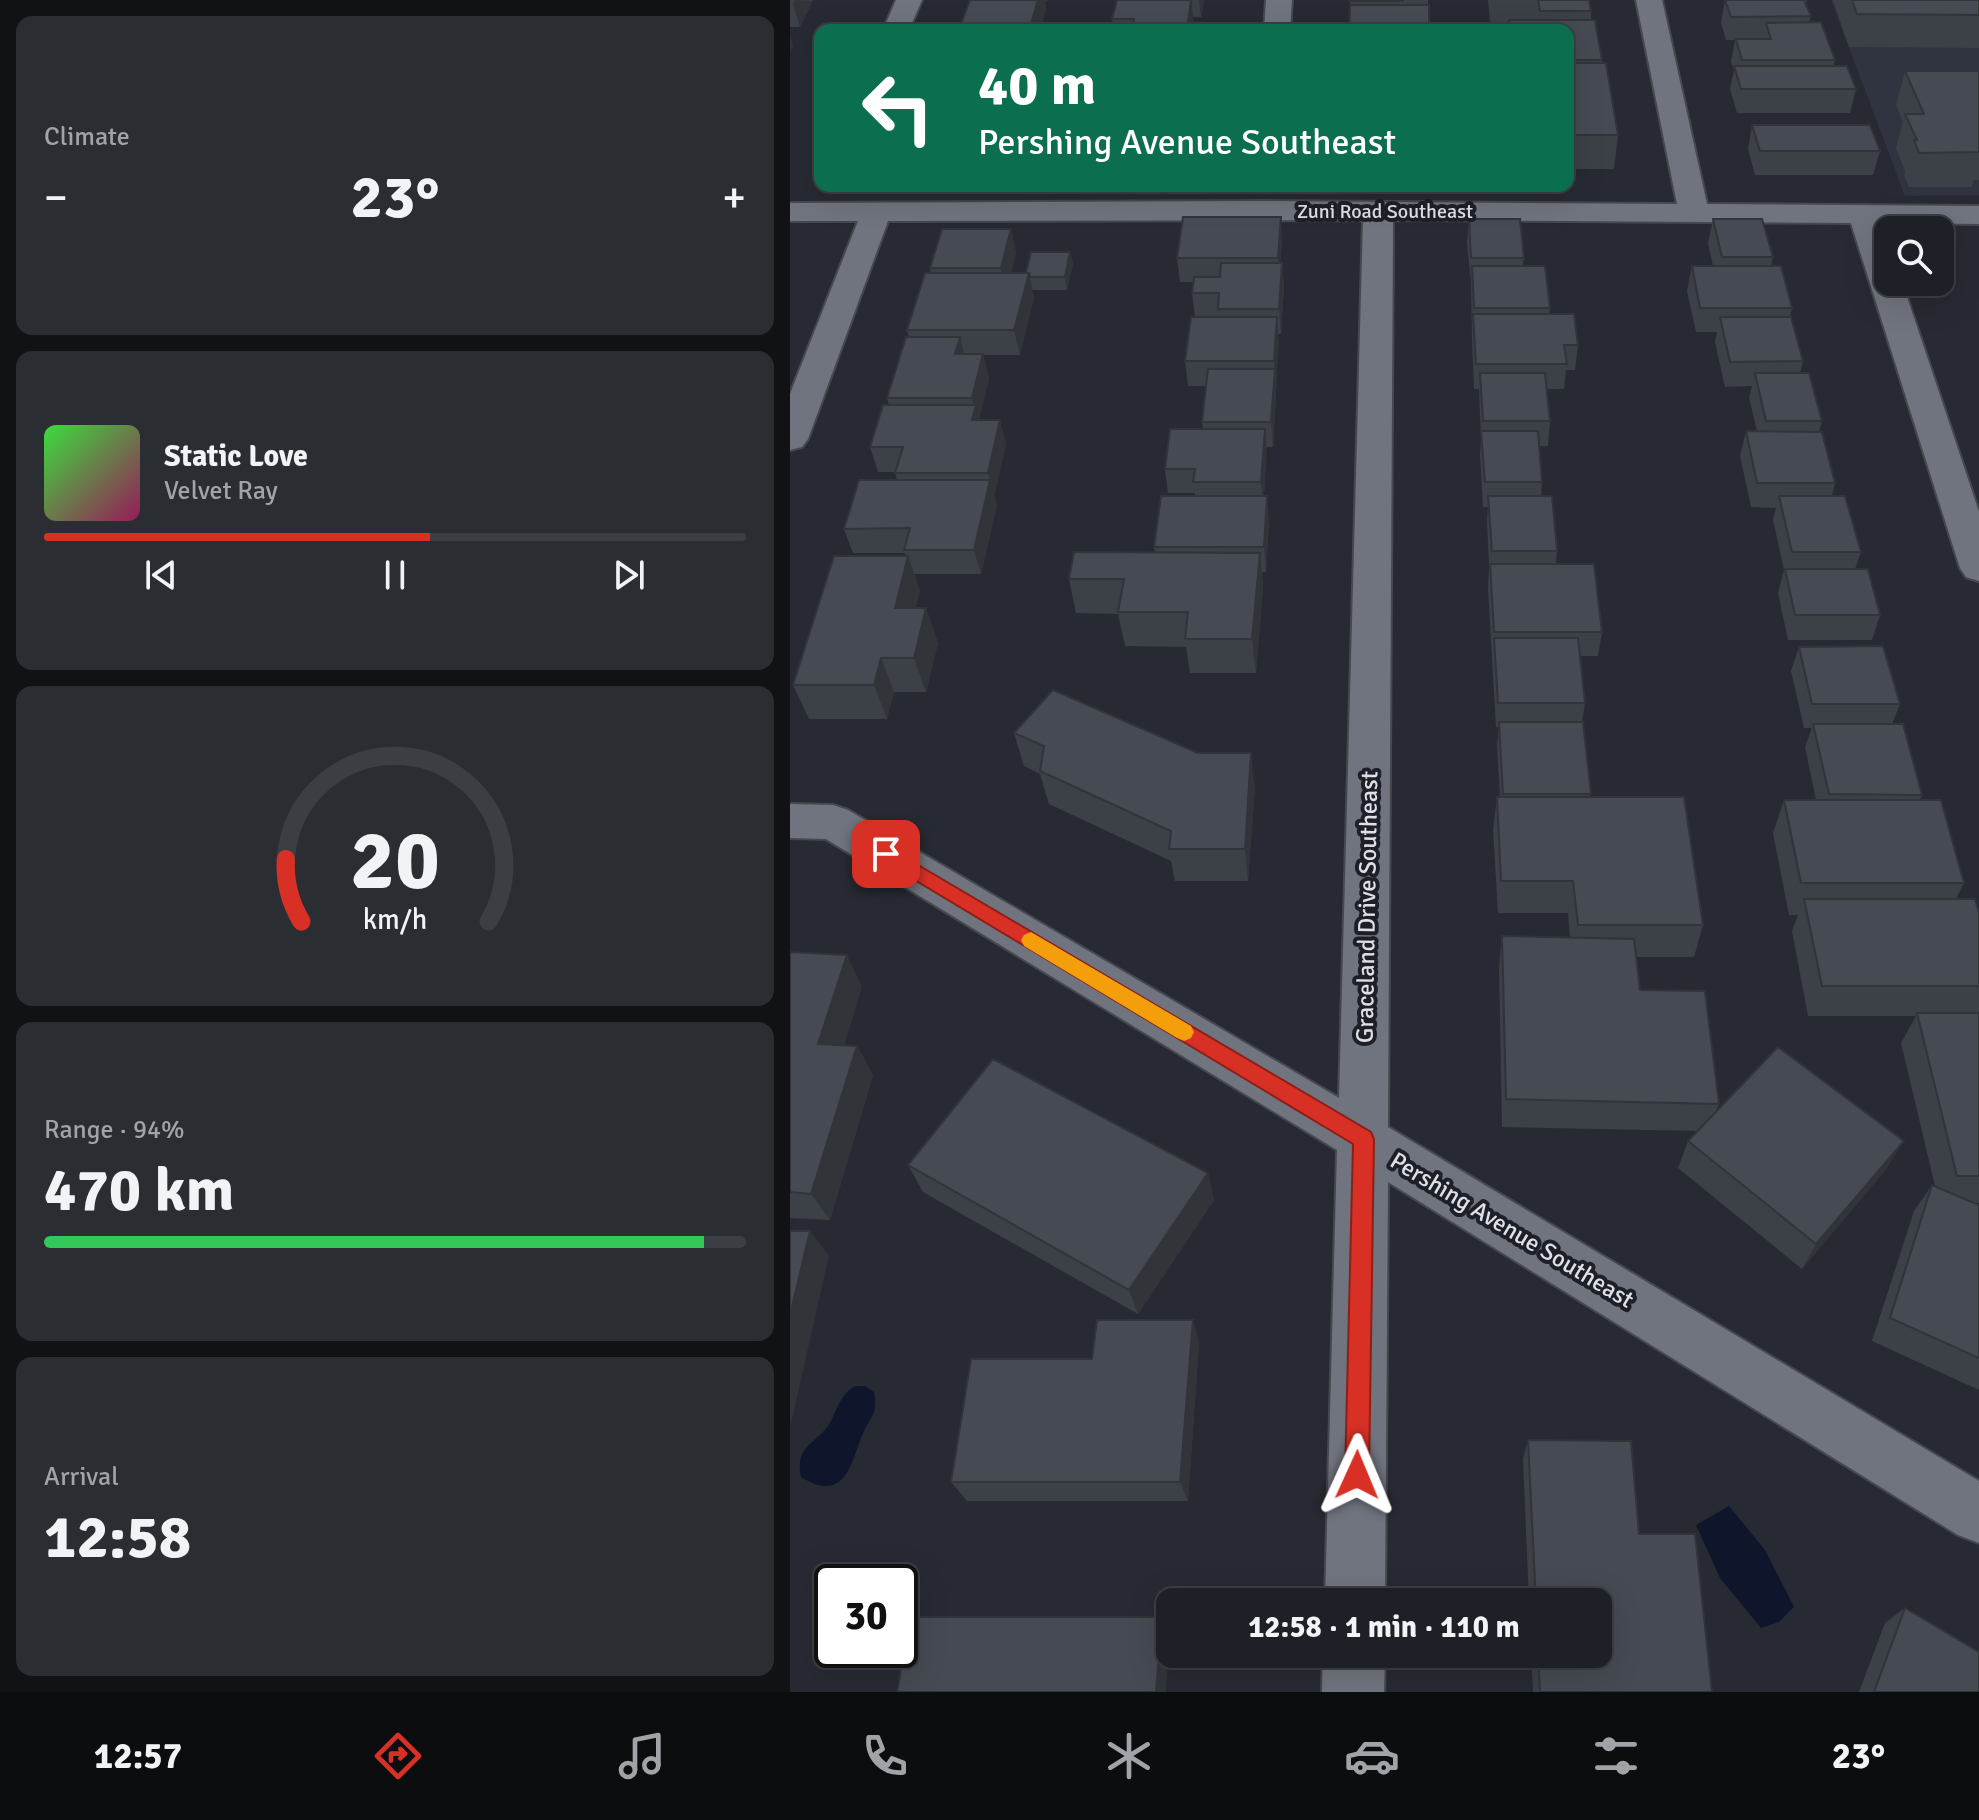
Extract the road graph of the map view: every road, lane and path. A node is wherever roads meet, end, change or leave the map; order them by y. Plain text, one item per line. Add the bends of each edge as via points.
1 (909, 0) edge
2 (1279, 0) edge
3 (1649, 0) edge
4 (899, 24) edge
5 (1277, 24) edge
6 (1261, 198) edge
7 (826, 199) edge
8 (1378, 211) junction
9 (790, 212) edge
10 (1694, 212) junction
11 (876, 213) junction
12 (1864, 215) junction
13 (1979, 215) edge
14 (790, 439) edge
15 (1978, 564) edge
16 (790, 821) edge
17 (1363, 1139) junction
18 (1979, 1514) edge
19 (1355, 1588) edge
20 (1354, 1668) edge
21 (1353, 1692) edge

1 - 4 street
2 - 5 street
3 - 10 street
6 - 8 street, Zuni Road Southeast
6 - 11 street, Zuni Road Southeast
7 - 9 street, Zuni Road Southeast
7 - 11 street, Zuni Road Southeast
8 - 10 street, Zuni Road Southeast
8 - 17 street, Graceland Drive Southeast
10 - 12 street, Zuni Road Southeast
11 - 14 street
12 - 13 street, Zuni Road Southeast
12 - 15 street
16 - 17 street, Pershing Avenue Southeast via 833,822
17 - 18 street, Pershing Avenue Southeast
17 - 19 street, Graceland Drive Southeast
20 - 21 street

